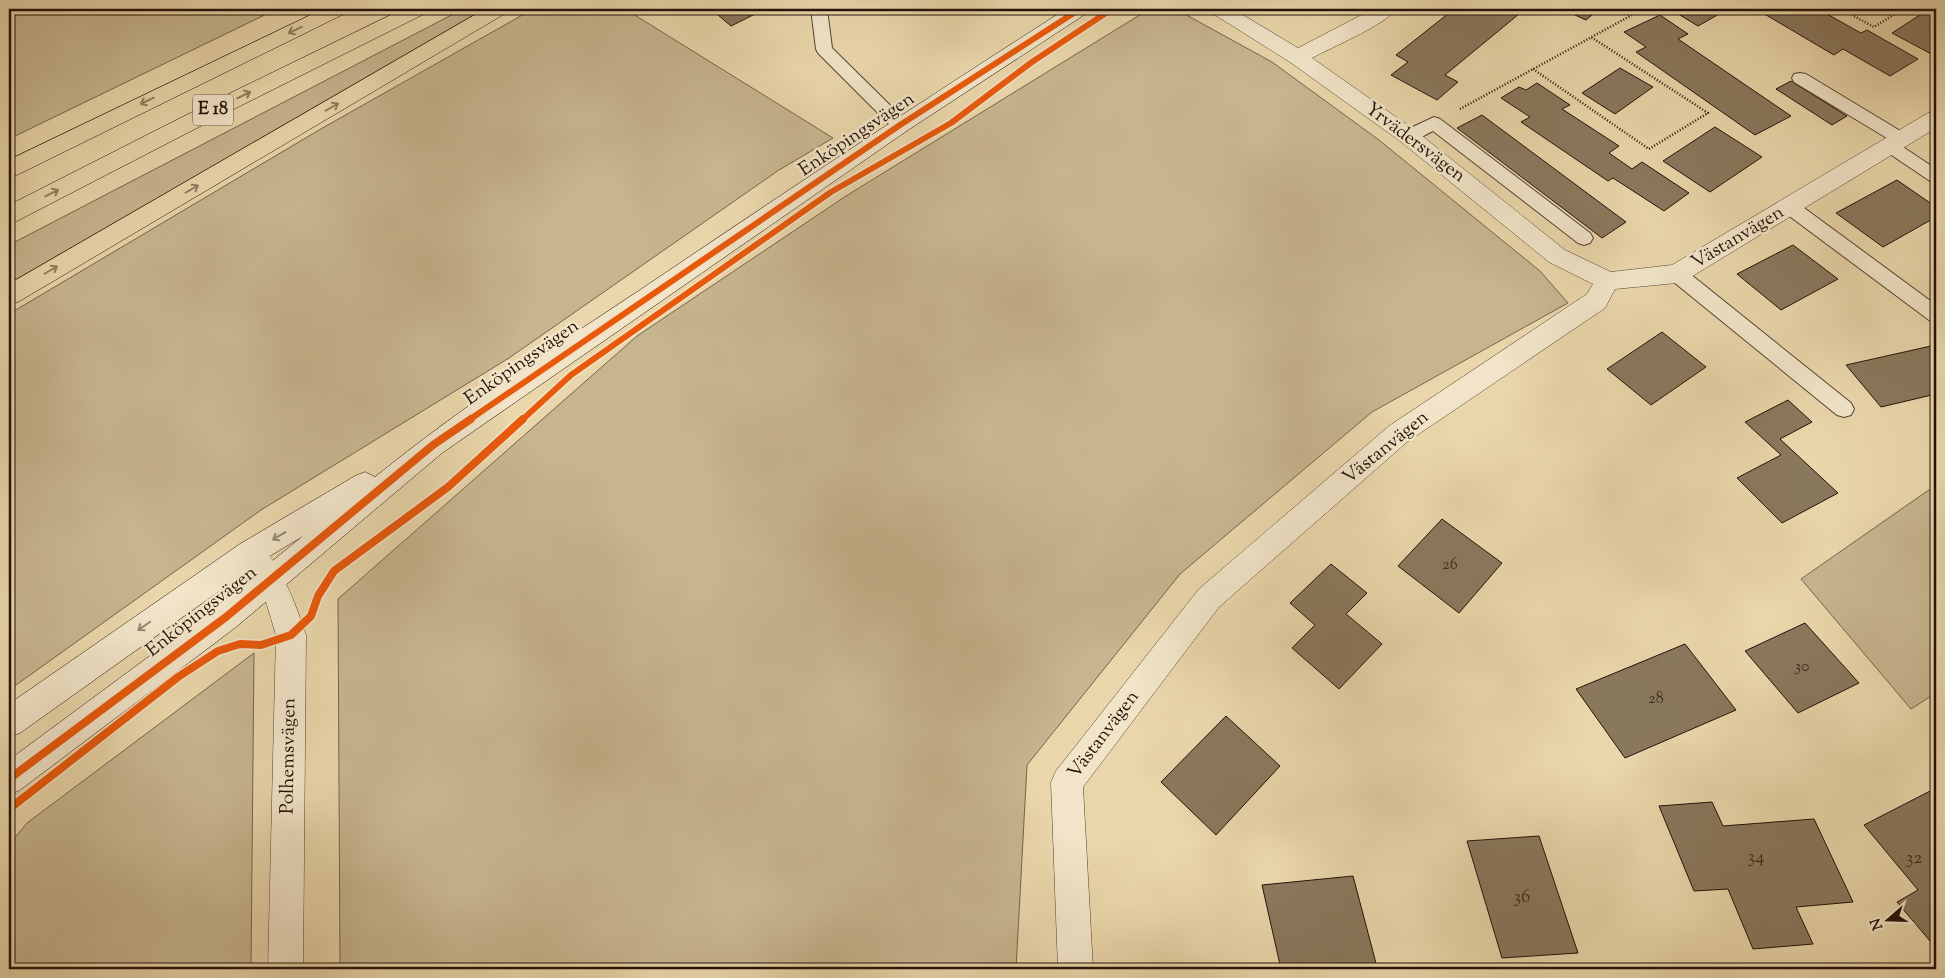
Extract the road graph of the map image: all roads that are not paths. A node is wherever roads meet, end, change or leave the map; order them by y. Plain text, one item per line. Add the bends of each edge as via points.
1 (295, 9) edge
2 (339, 9) edge
3 (418, 9) edge
4 (499, 9) edge
5 (819, 9) edge
6 (1080, 9) edge
7 (1219, 9) edge
8 (1386, 9) edge
9 (1296, 57) junction
10 (1800, 78) dead end
11 (190, 80) junction
12 (1936, 118) edge
13 (900, 125) junction
14 (1408, 136) junction
15 (1896, 143) junction
16 (9, 170) edge
17 (1936, 177) edge
18 (1790, 207) junction
19 (9, 215) edge
20 (1584, 238) dead end
21 (1677, 274) junction
22 (1608, 281) junction
23 (9, 295) edge
24 (1936, 315) edge
25 (1844, 409) dead end
26 (433, 445) junction
27 (250, 553) junction
28 (269, 582) junction
29 (9, 722) edge
30 (9, 778) edge
31 (286, 969) edge
32 (1075, 969) edge

1 - 11 highway
2 -> 11 highway, E 18
19 -> 3 highway, E 18
23 -> 4 highway
5 - 13 lane via 824,49
6 - 13 street, Enköpingsvägen
7 - 9 street, Yrvädersvägen
8 - 9 street
9 - 14 street, Yrvädersvägen
10 - 15 lane
11 -> 16 highway, E 18
12 - 15 street, Västanvägen
13 - 26 street, Enköpingsvägen
14 - 20 lane via 1434,123
14 - 22 street, Yrvädersvägen via 1557,256
15 - 17 lane
15 - 18 street, Västanvägen
18 - 21 street, Västanvägen
18 - 24 lane
21 - 22 street, Västanvägen
21 - 25 lane
22 - 32 street, Västanvägen via 1596,301 1398,434 1209,598 1067,782
26 -> 27 street, Enköpingsvägen
26 - 28 street, Enköpingsvägen
27 - 28 street, Polhemsvägen
27 -> 29 street, Enköpingsvägen
28 - 30 street, Enköpingsvägen
28 - 31 street, Polhemsvägen via 279,597 291,635

